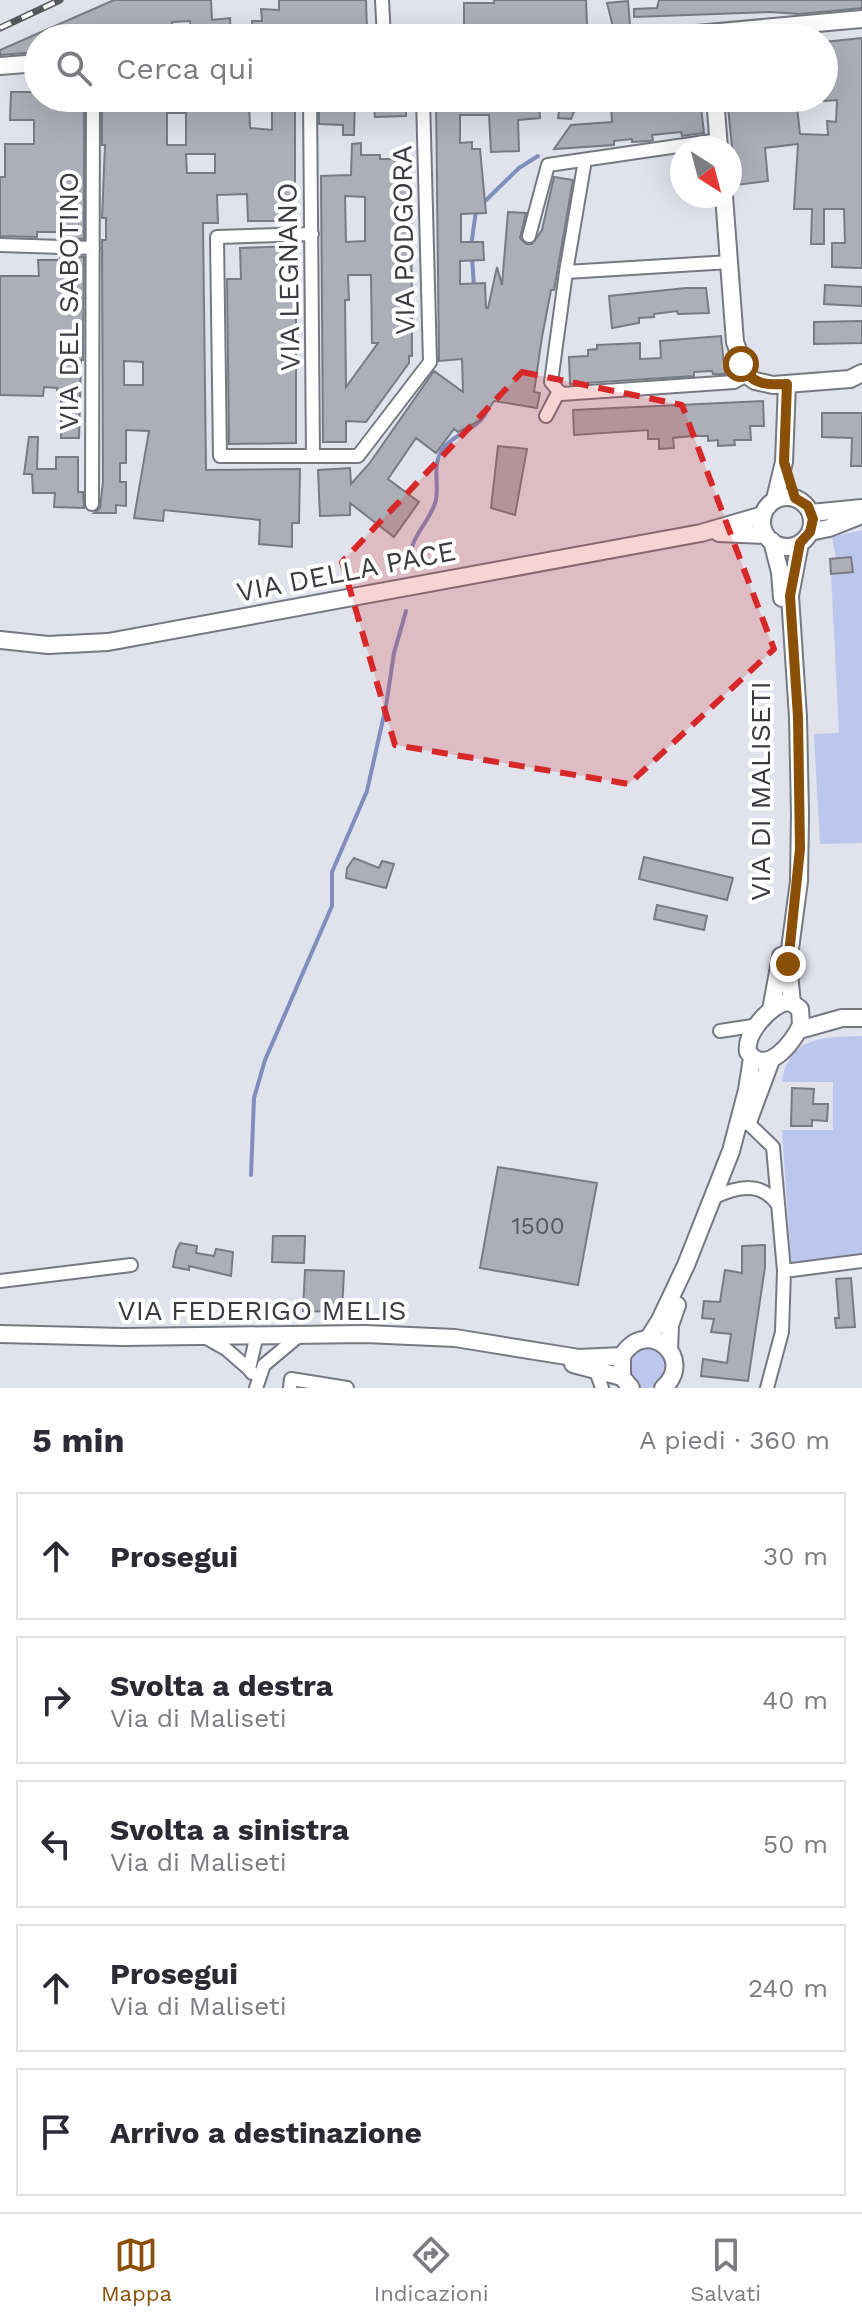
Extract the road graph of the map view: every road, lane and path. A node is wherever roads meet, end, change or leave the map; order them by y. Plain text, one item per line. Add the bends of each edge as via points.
1 (382, 0) edge
2 (862, 19) edge
3 (383, 24) edge
4 (811, 24) edge
5 (24, 64) edge
6 (0, 66) edge
7 (93, 112) edge
8 (310, 112) edge
9 (423, 112) edge
10 (716, 112) edge
11 (718, 136) edge
12 (670, 150) edge
13 (585, 160) junction
14 (725, 208) edge
15 (312, 234) junction
16 (529, 236) dead end
17 (0, 245) edge
18 (93, 248) junction
19 (730, 262) junction
20 (566, 272) junction
21 (862, 373) edge
22 (747, 375) junction
23 (787, 384) junction
24 (555, 386) junction
25 (546, 416) dead end
26 (313, 456) junction
27 (784, 462) junction
28 (795, 498) junction
29 (775, 499) junction
30 (92, 504) dead end
31 (862, 508) edge
32 (811, 513) junction
33 (763, 515) junction
34 (862, 515) edge
35 (701, 533) junction
36 (769, 538) junction
37 (805, 538) junction
38 (787, 570) junction
39 (0, 640) edge
40 (796, 1006) junction
41 (771, 1010) junction
42 (842, 1018) junction
43 (862, 1018) edge
44 (759, 1025) junction
45 (799, 1030) junction
46 (750, 1052) junction
47 (771, 1060) junction
48 (748, 1123) junction
49 (731, 1151) junction
50 (712, 1198) junction
51 (780, 1208) junction
52 (862, 1261) edge
53 (131, 1265) dead end
54 (686, 1265) junction
55 (784, 1271) junction
56 (0, 1281) edge
57 (0, 1334) edge
58 (257, 1334) junction
59 (302, 1334) junction
60 (200, 1335) junction
61 (648, 1339) junction
62 (522, 1348) junction
63 (669, 1350) junction
64 (622, 1356) junction
65 (264, 1365) junction
66 (674, 1368) junction
67 (596, 1371) junction
68 (254, 1379) edge
69 (624, 1384) edge
70 (290, 1388) edge
71 (347, 1388) edge
72 (602, 1388) edge
73 (663, 1388) edge
74 (686, 1388) edge
75 (767, 1388) edge

1 - 3 street
2 - 4 street
5 - 6 street
7 - 18 street, VIA DEL SABOTINO
8 - 15 street, VIA LEGNANO
9 - 26 street, VIA PODGORA via 430,362 358,456
10 - 11 street
12 - 13 street
13 - 16 street via 548,165
13 - 20 street
14 - 19 street
15 - 26 street, VIA LEGNANO
15 - 26 street via 217,237 220,456
17 - 18 street
18 - 30 street, VIA DEL SABOTINO
19 - 20 street
19 - 22 street via 735,342
20 - 24 street
21 - 23 street via 850,379
22 - 23 street via 765,385
22 - 24 street via 734,382 561,394
23 - 27 street
24 - 25 street
27 - 28 street
27 - 29 street
28 - 29 street
28 - 32 street
29 - 33 street
31 - 32 street
32 - 37 street
33 - 35 street
33 - 36 street
34 - 37 street
35 - 36 street
35 - 39 street, VIA DELLA PACE via 108,642 48,645
36 - 37 street via 786,547
36 - 38 street
37 - 38 street
38 - 40 street, VIA DI MALISETI via 798,717 800,849 788,964
38 - 41 street, VIA DI MALISETI via 791,828 788,893
40 - 41 street via 786,1002
40 - 42 street
40 - 45 street, VIA DI MALISETI
41 - 44 street, VIA DI MALISETI
42 - 43 street
42 - 45 street
44 - 46 street, VIA DI MALISETI via 751,1034
44 - 46 street via 720,1031
45 - 47 street, VIA DI MALISETI
46 - 47 street via 763,1063
46 - 49 street, VIA DI MALISETI via 747,1090
47 - 48 street, VIA DI MALISETI
48 - 49 street, VIA DI MALISETI
48 - 51 street via 773,1147
49 - 50 street, VIA DI MALISETI
50 - 51 street via 757,1188
50 - 54 street, VIA DI MALISETI
51 - 55 street
52 - 55 street
53 - 56 street
54 - 61 street, VIA DI MALISETI
54 - 63 street, VIA DI MALISETI
55 - 75 street via 782,1332
57 - 60 street, VIA FEDERIGO MELIS
58 - 59 street, VIA FEDERIGO MELIS
58 - 60 street, VIA FEDERIGO MELIS
58 - 65 street
58 - 68 street
59 - 62 street, VIA FEDERIGO MELIS via 455,1338
59 - 65 street
60 - 68 street via 226,1349
61 - 63 street
61 - 64 street via 632,1343
62 - 64 street, VIA FEDERIGO MELIS via 579,1358
62 - 67 street, VIA FEDERIGO MELIS
63 - 66 street
64 - 69 street, VIA FEDERIGO MELIS
65 - 68 street
66 - 73 street
66 - 74 street
67 - 69 street, VIA FEDERIGO MELIS
67 - 72 street
70 - 71 street via 291,1379

